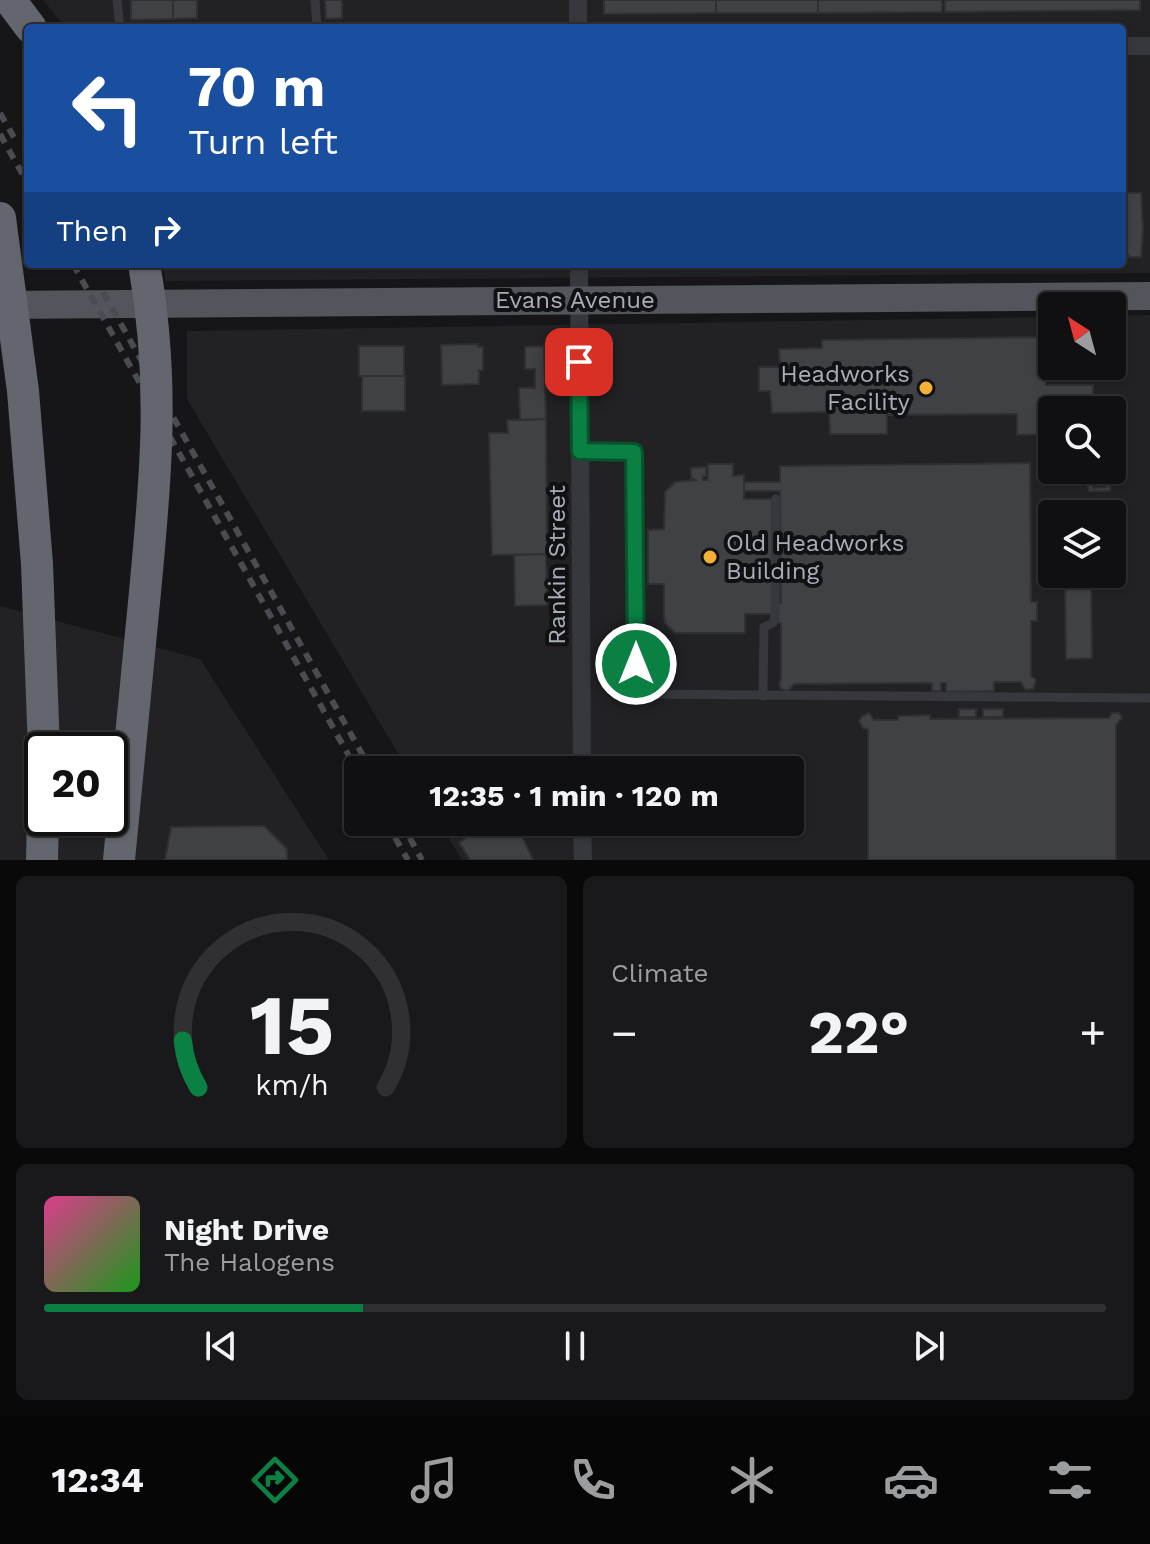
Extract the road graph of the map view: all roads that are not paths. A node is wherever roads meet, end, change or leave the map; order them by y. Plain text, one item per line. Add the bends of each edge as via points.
1 (10, 0) edge
2 (117, 0) edge
3 (315, 0) edge
4 (578, 0) edge
5 (28, 24) edge
6 (120, 24) edge
7 (317, 24) edge
8 (578, 24) edge
9 (1126, 46) edge
10 (1150, 46) edge
11 (0, 218) edge
12 (145, 268) edge
13 (579, 268) edge
14 (1150, 296) edge
15 (579, 300) junction
16 (0, 305) edge
17 (580, 451) junction
18 (776, 499) dead end
19 (763, 696) junction
20 (1150, 698) edge
21 (44, 732) edge
22 (582, 756) edge
23 (43, 836) edge
24 (582, 836) edge
25 (42, 860) edge
26 (119, 860) edge
27 (583, 860) edge

1 - 5 highway
2 - 6 lane
3 - 7 lane
4 - 8 street
9 - 10 street
11 - 21 highway, bridge via 32,493
12 - 26 highway, bridge via 157,369 156,469
13 - 15 street, Rankin Street
14 - 15 main road, Evans Avenue
15 - 16 main road, Evans Avenue
15 - 17 street, Rankin Street
17 - 19 lane via 634,452 636,694
17 - 22 street, Rankin Street
18 - 19 lane via 775,615 764,627
19 - 20 lane
23 - 25 highway
24 - 27 street

